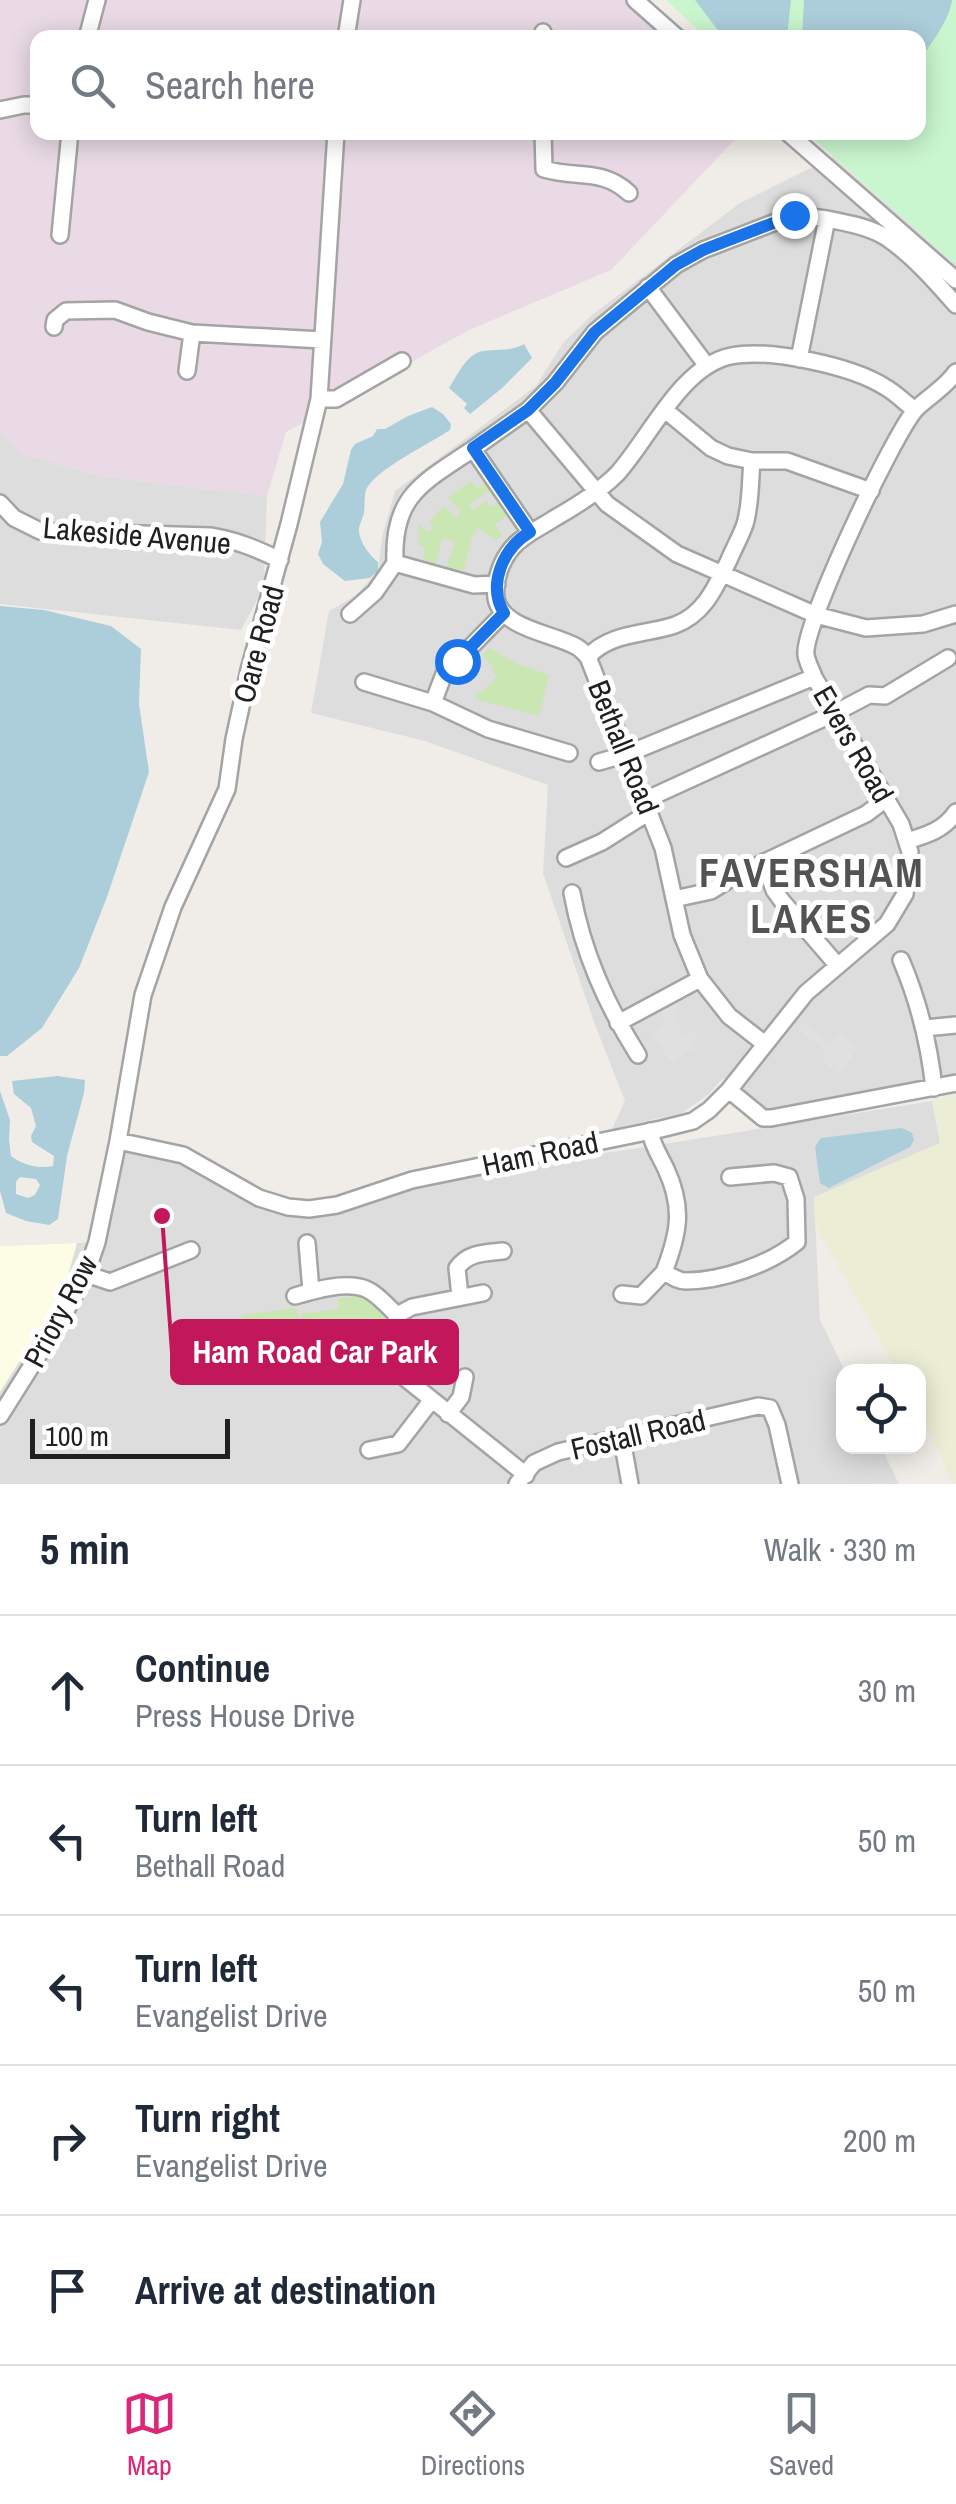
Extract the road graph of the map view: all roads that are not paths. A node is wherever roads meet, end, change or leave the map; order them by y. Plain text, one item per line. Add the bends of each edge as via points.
1 (97, 0) edge
2 (352, 0) edge
3 (635, 0) edge
4 (89, 30) edge
5 (347, 30) edge
6 (669, 30) edge
7 (30, 105) edge
8 (0, 110) edge
9 (69, 140) edge
10 (335, 140) edge
11 (543, 140) edge
12 (796, 140) edge
13 (629, 194) dead end
14 (827, 218) junction
15 (60, 235) dead end
16 (956, 280) edge
17 (648, 288) junction
18 (956, 305) edge
19 (54, 327) dead end
20 (192, 334) junction
21 (322, 340) junction
22 (800, 359) junction
23 (402, 361) dead end
24 (707, 366) junction
25 (187, 372) dead end
26 (956, 372) edge
27 (319, 399) junction
28 (528, 410) junction
29 (665, 410) junction
30 (915, 410) junction
31 (473, 448) junction
32 (752, 461) junction
33 (596, 490) junction
34 (871, 491) junction
35 (0, 503) edge
36 (530, 532) junction
37 (280, 560) junction
38 (395, 563) junction
39 (722, 574) junction
40 (497, 584) junction
41 (504, 613) junction
42 (350, 614) dead end
43 (956, 614) edge
44 (816, 615) junction
45 (588, 658) junction
46 (948, 658) dead end
47 (814, 677) junction
48 (364, 682) dead end
49 (433, 703) junction
50 (834, 713) junction
51 (570, 753) dead end
52 (627, 754) junction
53 (599, 762) dead end
54 (886, 799) junction
55 (644, 808) junction
56 (956, 812) edge
57 (908, 840) junction
58 (566, 858) dead end
59 (764, 862) junction
60 (572, 893) dead end
61 (674, 899) junction
62 (901, 960) dead end
63 (838, 966) junction
64 (700, 979) junction
65 (618, 1023) junction
66 (956, 1025) edge
67 (925, 1028) junction
68 (765, 1044) junction
69 (638, 1055) dead end
70 (956, 1083) edge
71 (934, 1088) junction
72 (729, 1090) junction
73 (650, 1131) junction
74 (118, 1141) junction
75 (730, 1177) dead end
76 (307, 1244) dead end
77 (191, 1250) dead end
78 (503, 1250) dead end
79 (664, 1272) junction
80 (86, 1274) junction
81 (483, 1293) dead end
82 (622, 1294) dead end
83 (460, 1296) junction
84 (397, 1315) junction
85 (465, 1377) dead end
86 (431, 1401) junction
87 (448, 1414) junction
88 (0, 1416) edge
89 (622, 1439) junction
90 (368, 1450) dead end
91 (522, 1479) edge
92 (630, 1484) edge
93 (790, 1484) edge

1 - 4 street
2 - 5 street
3 - 6 street
7 - 8 street
9 - 15 street
10 - 21 street, Oare Road
11 - 13 street via 544,169 607,178
12 - 16 street
14 - 17 street via 794,215 703,250
14 - 18 street via 886,237
14 - 22 street
17 - 24 street
17 - 28 street via 595,332
19 - 20 street via 66,310 115,310
20 - 21 street
20 - 25 street
21 - 27 street, Oare Road
22 - 24 street via 764,353 728,356
22 - 30 street via 854,372
23 - 27 street via 336,399
24 - 29 street
26 - 30 street, Evers Road
27 - 37 street, Oare Road
28 - 31 street
28 - 33 street
29 - 32 street via 711,448
29 - 33 street
30 - 34 street, Evers Road
31 - 36 street
31 - 38 street via 408,500 397,520
32 - 34 street via 787,461
32 - 39 street via 744,525
33 - 36 street
33 - 39 street via 654,540
34 - 44 street, Evers Road
35 - 37 street, Lakeside Avenue via 40,530 210,536
36 - 40 street via 509,551
37 - 74 street, Oare Road via 249,670 227,788 146,982
38 - 40 street via 474,585
38 - 42 street
39 - 44 street
39 - 45 street via 709,599 678,624 622,636
40 - 41 street
41 - 45 street, Bethall Road
41 - 49 street via 444,674
43 - 44 street via 866,628
44 - 47 street, Evers Road via 805,654
45 - 52 street, Bethall Road
46 - 50 street via 886,696 869,695
47 - 50 street, Evers Road
47 - 52 street
48 - 49 street
49 - 51 street via 488,729
50 - 54 street, Evers Road
50 - 55 street
52 - 53 street
52 - 55 street, Bethall Road
54 - 57 street, Evers Road
54 - 59 street
55 - 58 street via 602,842
55 - 61 street, Bethall Road via 664,848
56 - 57 street via 936,831
57 - 63 street via 908,880 898,910
59 - 61 street via 711,891
59 - 63 street via 782,902
60 - 65 street via 582,941
61 - 64 street, Bethall Road
62 - 67 street
63 - 68 street
64 - 65 street
64 - 68 street, Bethall Road via 729,1016
65 - 69 street
66 - 67 street
67 - 71 street
68 - 72 street
70 - 71 street
71 - 72 street via 772,1118
72 - 73 street, Ham Road via 692,1121
73 - 74 street, Ham Road via 299,1209 259,1198 183,1154
73 - 79 street via 679,1218
74 - 80 street, Priory Row
75 - 79 street via 789,1177 797,1242 754,1267 713,1277 682,1282
76 - 84 street via 310,1273 303,1294 364,1288
77 - 80 street via 110,1282
78 - 83 street via 461,1262
79 - 82 street via 641,1296
80 - 88 street, Priory Row
81 - 83 street
83 - 84 street
84 - 86 street via 394,1360
85 - 87 street
86 - 87 street
86 - 90 street via 398,1444
87 - 91 street
89 - 91 street, Fostall Road via 558,1452 534,1462
89 - 92 street
89 - 93 street, Fostall Road via 770,1408

